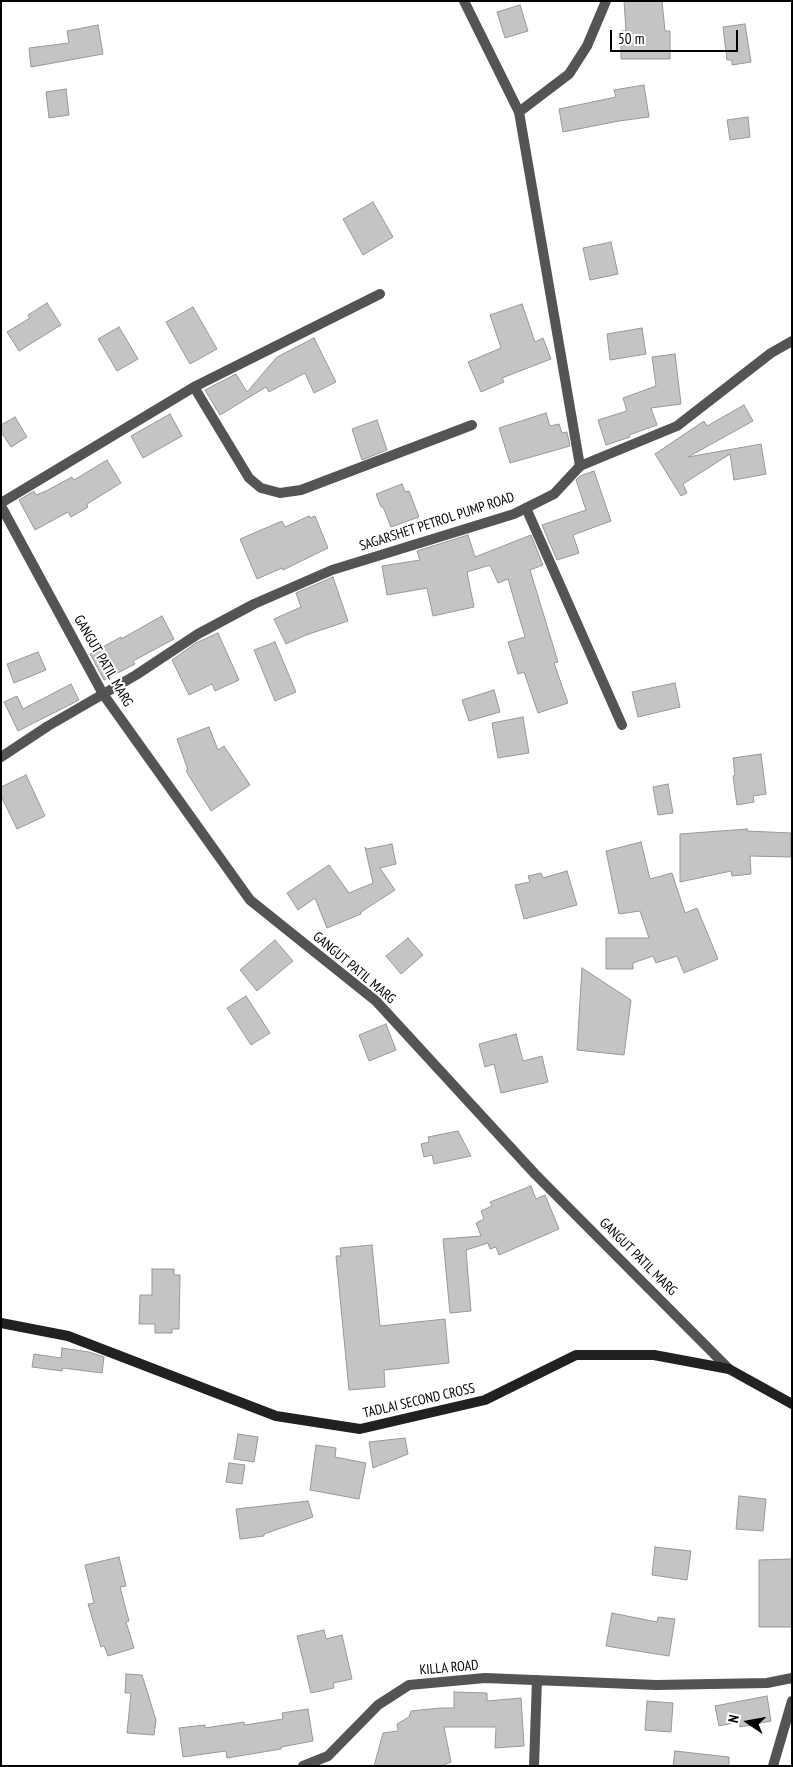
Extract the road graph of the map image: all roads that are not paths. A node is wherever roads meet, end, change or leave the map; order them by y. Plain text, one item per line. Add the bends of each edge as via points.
1 (464, 1) edge
2 (606, 1) edge
3 (519, 112) junction
4 (380, 294) dead end
5 (792, 341) edge
6 (194, 387) junction
7 (472, 426) dead end
8 (580, 466) junction
9 (1, 504) edge
10 (526, 508) junction
11 (103, 694) junction
12 (622, 725) dead end
13 (1, 757) edge
14 (1, 1322) edge
15 (729, 1369) junction
16 (792, 1404) edge
17 (792, 1678) edge
18 (537, 1680) junction
19 (792, 1701) edge
20 (303, 1766) edge
21 (534, 1766) edge
22 (773, 1766) edge

1 - 3 street
2 - 3 street via 587,46 569,74
3 - 8 street
4 - 6 street
5 - 8 street, SAGARSHET PETROL PUMP ROAD via 677,426
6 - 7 street via 249,478 261,488 280,493 301,490
6 - 9 street
8 - 10 street, SAGARSHET PETROL PUMP ROAD via 554,494
9 - 11 street, GANGUT PATIL MARG
10 - 11 street, SAGARSHET PETROL PUMP ROAD via 332,570 254,604 198,634
10 - 12 street
11 - 13 street
11 - 15 street, GANGUT PATIL MARG via 250,900 376,1001 535,1174
14 - 15 main road, TADLAI SECOND CROSS via 68,1336 276,1416 360,1429 485,1400 576,1355 654,1355
15 - 16 main road, GANGUT PATIL MARG
17 - 18 street, KILLA ROAD via 767,1684 656,1685
18 - 20 street, KILLA ROAD via 486,1678 409,1685 378,1705 328,1756
18 - 21 street
19 - 22 street

